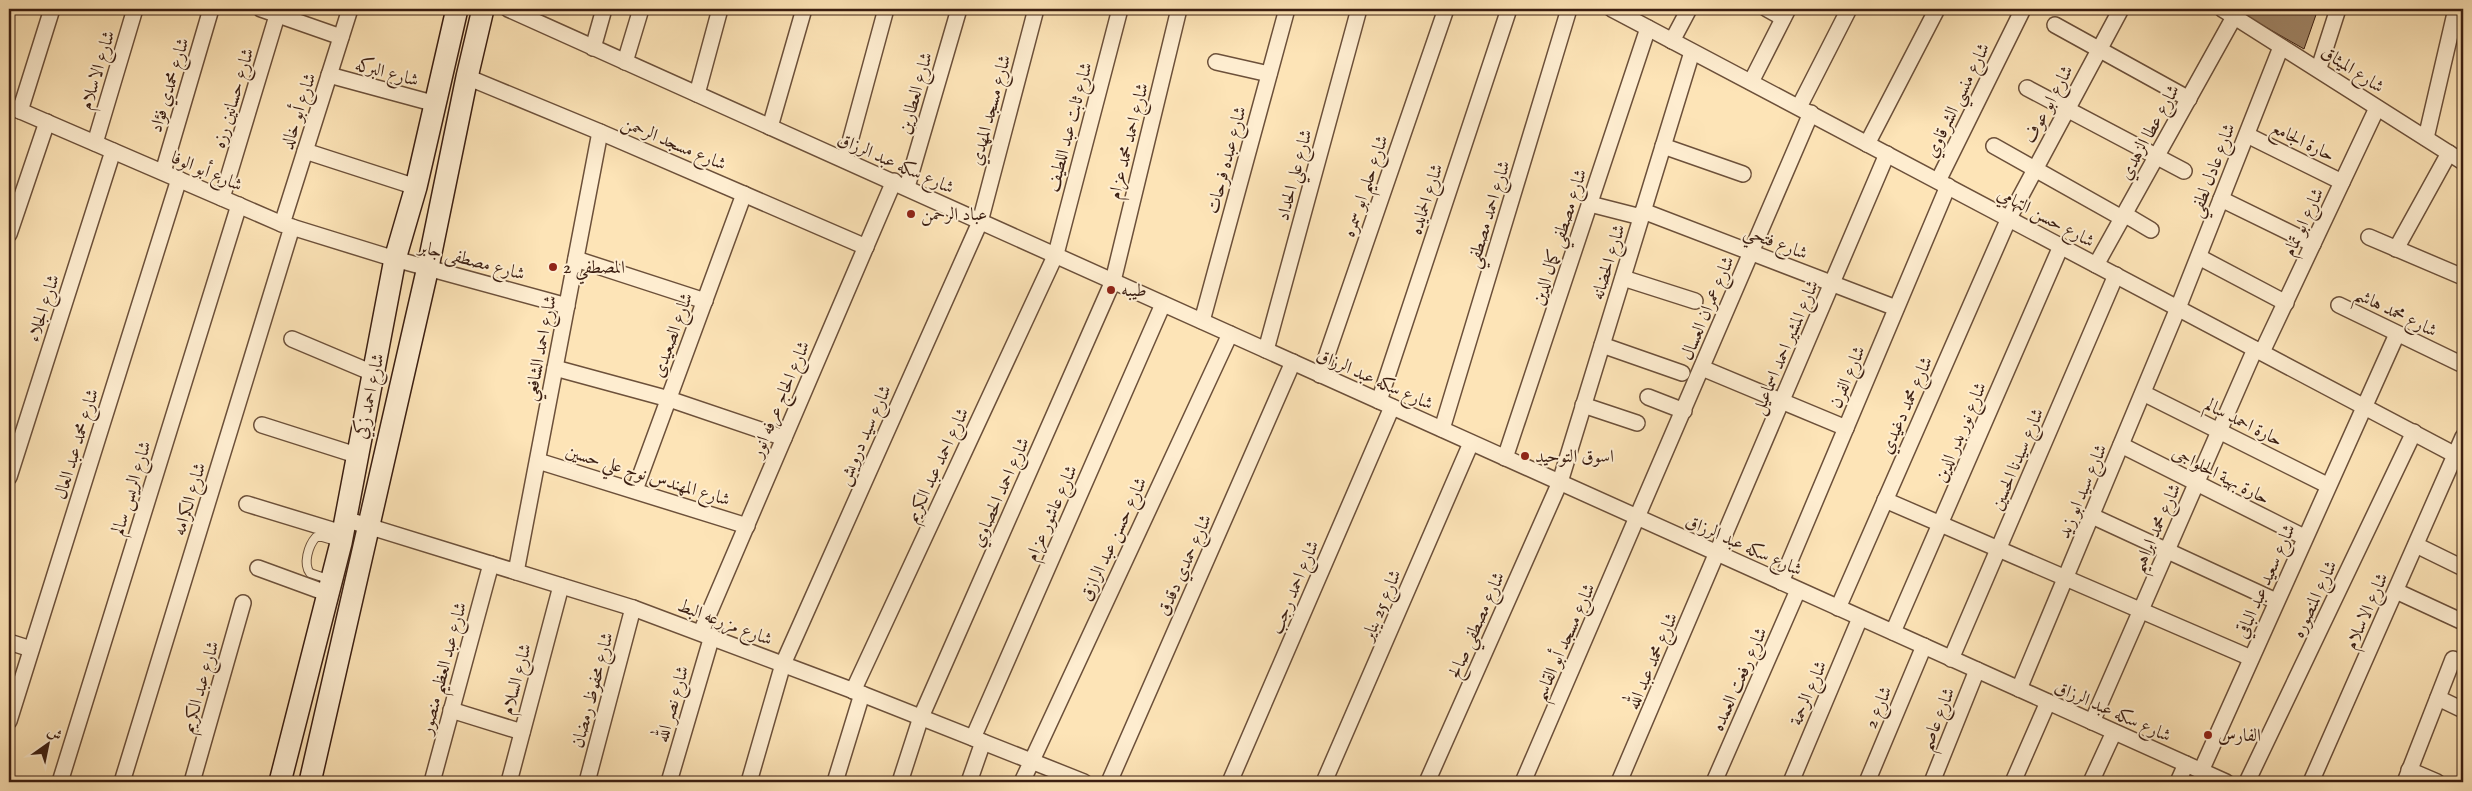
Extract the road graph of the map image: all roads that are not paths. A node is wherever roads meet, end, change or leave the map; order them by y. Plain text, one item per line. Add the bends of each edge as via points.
1 (52, 9) edge
2 (135, 9) edge
3 (211, 9) edge
4 (261, 9) edge
5 (350, 9) edge
6 (457, 9) edge
7 (483, 9) edge
8 (508, 9) edge
9 (604, 9) edge
10 (641, 9) edge
11 (720, 9) edge
12 (804, 9) edge
13 (886, 9) edge
14 (959, 9) edge
15 (1036, 9) edge
16 (1120, 9) edge
17 (1180, 9) edge
18 (1286, 9) edge
19 (1359, 9) edge
20 (1446, 9) edge
21 (1509, 9) edge
22 (1569, 9) edge
23 (1612, 9) edge
24 (1688, 9) edge
25 (1767, 9) edge
26 (1849, 9) edge
27 (1937, 9) edge
28 (2023, 9) edge
29 (2121, 9) edge
30 (2338, 9) edge
31 (2456, 9) edge
32 (278, 11) edge
33 (1785, 13) edge
34 (2228, 13) edge
35 (2056, 25) dead end
36 (1648, 28) junction
37 (341, 37) junction
38 (1672, 40) junction
39 (2281, 46) junction
40 (594, 48) junction
41 (2099, 49) junction
42 (1692, 52) junction
43 (625, 62) junction
44 (1216, 62) dead end
45 (2319, 68) junction
46 (1269, 74) junction
47 (329, 75) junction
48 (467, 77) junction
49 (1751, 82) junction
50 (2027, 88) dead end
51 (697, 94) junction
52 (2189, 99) junction
53 (436, 104) junction
54 (14, 108) edge
55 (2377, 108) junction
56 (1805, 110) junction
57 (2067, 110) junction
58 (47, 122) junction
59 (770, 127) junction
60 (600, 132) junction
61 (2247, 134) junction
62 (2426, 138) junction
63 (95, 143) junction
64 (1867, 144) junction
65 (1663, 146) junction
66 (1994, 146) dead end
67 (113, 151) junction
68 (305, 151) junction
69 (2449, 153) junction
70 (1887, 154) junction
71 (2155, 155) junction
72 (845, 160) junction
73 (2463, 162) edge
74 (2035, 169) junction
75 (2184, 171) dead end
76 (162, 172) junction
77 (1743, 174) dead end
78 (179, 179) junction
79 (2342, 182) junction
80 (901, 184) junction
81 (1943, 184) junction
82 (416, 187) junction
83 (744, 194) junction
84 (222, 198) junction
85 (2222, 198) junction
86 (1590, 204) junction
87 (239, 205) junction
88 (1642, 214) junction
89 (2123, 216) junction
90 (2009, 218) junction
91 (980, 222) junction
92 (287, 226) junction
93 (2151, 230) dead end
94 (9, 234) edge
95 (2369, 237) dead end
96 (2313, 244) junction
97 (2061, 246) junction
98 (866, 247) junction
99 (2396, 249) junction
100 (1752, 252) junction
101 (1056, 254) junction
102 (2199, 257) junction
103 (396, 259) junction
104 (576, 259) junction
105 (2096, 265) junction
106 (428, 267) junction
107 (2116, 275) junction
108 (2463, 277) edge
109 (1622, 278) junction
110 (1113, 282) junction
111 (1832, 284) junction
112 (705, 301) junction
113 (1695, 301) dead end
114 (2286, 303) junction
115 (1163, 304) junction
116 (2339, 305) dead end
117 (567, 306) junction
118 (1896, 308) junction
119 (2178, 308) junction
120 (1202, 321) junction
121 (1230, 334) junction
122 (2396, 334) junction
123 (292, 339) dead end
124 (1602, 346) junction
125 (1266, 350) junction
126 (2259, 351) junction
127 (1293, 362) junction
128 (2463, 365) edge
129 (555, 368) junction
130 (1702, 368) junction
131 (375, 374) junction
132 (1682, 374) dead end
133 (1320, 375) junction
134 (2143, 393) junction
135 (1648, 397) dead end
136 (669, 399) junction
137 (1782, 401) junction
138 (1385, 404) junction
139 (1583, 405) junction
140 (2363, 406) junction
141 (1684, 411) junction
142 (1637, 423) dead end
143 (262, 425) dead end
144 (1846, 428) junction
145 (1442, 429) junction
146 (2219, 431) junction
147 (2414, 432) junction
148 (2463, 437) edge
149 (784, 438) junction
150 (1471, 443) junction
151 (2121, 445) junction
152 (356, 455) junction
153 (2459, 456) edge
154 (1505, 458) junction
155 (538, 460) junction
156 (9, 478) edge
157 (1560, 482) junction
158 (2196, 483) junction
159 (2328, 485) junction
160 (635, 490) junction
161 (1886, 500) junction
162 (248, 504) dead end
163 (2092, 516) junction
164 (1639, 517) junction
165 (1940, 524) junction
166 (368, 526) junction
167 (747, 526) junction
168 (338, 537) junction
169 (2304, 537) junction
170 (2416, 545) junction
171 (1998, 549) junction
172 (2167, 551) junction
173 (1718, 554) junction
174 (491, 564) junction
175 (258, 568) dead end
176 (2463, 568) edge
177 (516, 572) junction
178 (2066, 578) junction
179 (327, 580) junction
180 (1781, 582) junction
181 (561, 586) junction
182 (1798, 590) junction
183 (2396, 591) junction
184 (2276, 601) junction
185 (243, 603) dead end
186 (633, 608) junction
187 (1838, 608) junction
188 (2141, 611) junction
189 (1860, 618) junction
190 (2463, 622) edge
191 (1893, 632) junction
192 (707, 634) junction
193 (9, 642) edge
194 (1924, 646) junction
195 (31, 649) junction
196 (1951, 658) junction
197 (2251, 658) junction
198 (2453, 660) dead end
199 (783, 664) junction
200 (1977, 670) junction
201 (2019, 689) junction
202 (858, 692) junction
203 (2438, 698) junction
204 (2048, 702) junction
205 (451, 710) junction
206 (2463, 710) edge
207 (921, 717) junction
208 (9, 721) edge
209 (2092, 722) junction
210 (522, 732) junction
211 (2114, 732) junction
212 (978, 740) junction
213 (1031, 761) junction
214 (2186, 764) junction
215 (2201, 771) junction
216 (2407, 776) edge
217 (60, 782) edge
218 (122, 782) edge
219 (192, 782) edge
220 (280, 782) edge
221 (310, 782) edge
222 (432, 782) edge
223 (508, 782) edge
224 (587, 782) edge
225 (669, 782) edge
226 (749, 782) edge
227 (835, 782) edge
228 (900, 782) edge
229 (969, 782) edge
230 (1022, 782) edge
231 (1084, 782) edge
232 (1109, 782) edge
233 (1230, 782) edge
234 (1324, 782) edge
235 (1427, 782) edge
236 (1523, 782) edge
237 (1619, 782) edge
238 (1714, 782) edge
239 (1791, 782) edge
240 (1867, 782) edge
241 (1932, 782) edge
242 (2013, 782) edge
243 (2091, 782) edge
244 (2178, 782) edge
245 (2226, 782) edge
246 (2247, 782) edge
247 (2312, 782) edge
248 (2437, 782) edge

1 - 54 street
2 - 63 street, شارع الاسلام
3 - 76 street, شارع محمدي فؤاد
4 - 32 street
5 - 37 street, شارع أبو خالد
6 - 53 street, شارع احمد زكي
7 - 48 street, شارع احمد زكي
8 - 40 street, شارع سكه عبد الرزاق
9 - 40 street
10 - 43 street
11 - 51 street
12 - 59 street
13 - 72 street
14 - 80 street, شارع العطارين
15 - 91 street, شارع مسجد المهدي
16 - 101 street, شارع ثابت عبد اللطيف
17 - 110 street, شارع احمد محمد عزام
18 - 46 street, شارع عبده فرحات
19 - 125 street, شارع علي الحداد
20 - 133 street, شارع حليم ابو سمره
21 - 138 street, شارع الحمايده
22 - 145 street, شارع احمد مصطفي
23 - 36 street, شارع حسن التهامي
24 - 38 street
25 - 33 street
26 - 56 street, شارع عمران العسال
27 - 64 street
28 - 81 street, شارع منسي الشرقاوي
29 - 41 street, شارع ابو عوف
30 - 45 street
31 - 62 street
32 - 37 street
32 - 84 street, شارع حسانين رزه
33 - 49 street
34 - 39 street, شارع الميثاق
34 - 52 street, شارع عطا الزهدي
35 - 41 street
36 - 38 street, شارع حسن التهامي
36 - 86 street, شارع مصطفي كمال الدين
37 - 47 street, شارع أبو خالد
38 - 42 street, شارع حسن التهامي
39 - 45 street, شارع الميثاق
39 - 61 street, شارع عادل لطفي
40 - 43 street, شارع سكه عبد الرزاق
41 - 52 street
41 - 57 street, شارع ابو عوف
42 - 49 street, شارع حسن التهامي
42 - 65 street, شارع الحضانه
43 - 51 street, شارع سكه عبد الرزاق
44 - 46 street
45 - 55 street, شارع الميثاق
46 - 120 street, شارع عبده فرحات
47 - 53 street, شارع البركه
47 - 68 street, شارع أبو خالد
48 - 60 street, شارع مسجد الرحمن
48 - 106 street, شارع احمد زكي
49 - 56 street, شارع حسن التهامي
50 - 57 street
51 - 59 street, شارع سكه عبد الرزاق
52 - 71 street, شارع عطا الزهدي
53 - 82 street, شارع احمد زكي
54 - 58 street, شارع أبو الوفا
55 - 62 street, شارع الميثاق
55 - 79 street, شارع ابو تمام
56 - 64 street, شارع حسن التهامي
56 - 100 street, شارع عمران العسال
57 - 71 street
57 - 74 street, شارع ابو عوف
58 - 63 street, شارع أبو الوفا
58 - 94 street
59 - 72 street, شارع سكه عبد الرزاق
60 - 83 street, شارع مسجد الرحمن
60 - 104 street, شارع احمد الشافعي
61 - 79 street, حارة الجامع
61 - 85 street, شارع عادل لطفي
62 - 69 street, شارع الميثاق
63 - 67 street, شارع أبو الوفا
64 - 70 street, شارع حسن التهامي
65 - 77 street
65 - 88 street, شارع الحضانه
66 - 74 street
67 - 76 street, شارع أبو الوفا
67 - 156 street, شارع الجلاء
68 - 82 street
68 - 92 street, شارع أبو خالد
69 - 73 street, شارع الميثاق
69 - 99 street
70 - 81 street, شارع حسن التهامي
70 - 111 street, شارع المشير احمد اسماعيل
71 - 75 street
71 - 89 street, شارع عطا الزهدي
72 - 80 street, شارع سكه عبد الرزاق
74 - 89 street
74 - 90 street, شارع ابو عوف
76 - 78 street, شارع أبو الوفا
78 - 84 street, شارع أبو الوفا
78 - 195 street, شارع محمد عبد العال
79 - 96 street, شارع ابو تمام
80 - 91 street, شارع سكه عبد الرزاق
80 - 98 street, شارع الحاج عرفه انور
81 - 90 street, شارع حسن التهامي
81 - 118 street, شارع الفرن
82 - 103 street, شارع احمد زكي
83 - 98 street, شارع مسجد الرحمن
83 - 112 street, شارع الصعيدى
84 - 87 street, شارع أبو الوفا
85 - 96 street
85 - 102 street, شارع عادل لطفي
86 - 88 street, شارع فتحي
86 - 154 street, شارع مصطفي كمال الدين
87 - 92 street, شارع أبو الوفا
87 - 217 street, شارع الريس سالم
88 - 100 street, شارع فتحي
88 - 109 street, شارع الحضانه
89 - 93 street
89 - 105 street, شارع عطا الزهدي
90 - 97 street, شارع حسن التهامي
90 - 161 street, شارع محمد دغيدي
91 - 101 street, شارع سكه عبد الرزاق
91 - 199 street, شارع سيد درويش
92 - 103 street, شارع أبو الوفا
92 - 218 street, شارع الكرامه
95 - 99 street
96 - 114 street, شارع ابو تمام
97 - 105 street, شارع حسن التهامي
97 - 165 street, شارع نور بدر الدين
98 - 149 street, شارع الحاج عرفه انور
99 - 108 street
100 - 111 street, شارع فتحي
100 - 130 street, شارع عمران العسال
101 - 110 street, شارع سكه عبد الرزاق
101 - 202 street, شارع احمد عبد الكريم
102 - 114 street
102 - 119 street, شارع عادل لطفي
103 - 106 street, شارع مصطفى جابر
103 - 131 street, شارع احمد زكي
104 - 112 street
104 - 117 street, شارع احمد الشافعي
105 - 107 street, شارع حسن التهامي
106 - 117 street, شارع مصطفى جابر
106 - 166 street, شارع احمد زكي
107 - 119 street, شارع حسن التهامي
107 - 171 street, شارع سيدنا الحسين
109 - 113 street
109 - 124 street, شارع الحضانه
110 - 115 street, شارع سكه عبد الرزاق
110 - 207 street, شارع احمد الحصاوي
111 - 118 street, شارع فتحي
111 - 137 street, شارع المشير احمد اسماعيل
112 - 136 street, شارع الصعيدى
114 - 126 street, شارع ابو تمام
115 - 120 street, شارع سكه عبد الرزاق
115 - 212 street, شارع عاشور عزام
116 - 122 street, شارع محمد هاشم
117 - 129 street, شارع احمد الشافعي
118 - 144 street, شارع الفرن
119 - 126 street, شارع حسن التهامي
119 - 134 street, شارع سيد ابو زيد
120 - 121 street, شارع سكه عبد الرزاق
121 - 125 street, شارع سكه عبد الرزاق
121 - 213 street, شارع حسن عبد الرازق
122 - 128 street, شارع محمد هاشم
122 - 140 street, شارع سعيد عبد الباقي
123 - 131 street
124 - 132 street
124 - 139 street, شارع الحضانه
125 - 127 street, شارع سكه عبد الرزاق
126 - 140 street, شارع حسن التهامي
126 - 146 street, شارع محمد ابراهيم
127 - 133 street, شارع سكه عبد الرزاق
127 - 232 street, شارع حمدي دقدق
129 - 136 street
129 - 155 street, شارع احمد الشافعي
130 - 137 street
130 - 141 street, شارع عمران العسال
131 - 152 street, شارع احمد زكي
133 - 138 street, شارع سكه عبد الرزاق
134 - 146 street, حارة احمد سالم
134 - 151 street, شارع سيد ابو زيد
135 - 141 street
136 - 149 street
136 - 160 street, شارع الصعيدى
137 - 144 street
137 - 173 street, شارع المشير احمد اسماعيل
138 - 145 street, شارع سكه عبد الرزاق
138 - 233 street, شارع احمد رجب
139 - 142 street
139 - 157 street, شارع الحضانه
140 - 147 street, شارع حسن التهامي
140 - 159 street, شارع سعيد عبد الباقي
141 - 164 street, شارع عمران العسال
143 - 152 street
144 - 180 street, شارع الفرن
145 - 150 street, شارع سكه عبد الرزاق
146 - 158 street, شارع محمد ابراهيم
146 - 159 street, حارة احمد سالم
147 - 153 street, شارع حسن التهامي
147 - 246 street, شارع المنصوره
148 - 153 street, شارع الاسلام
149 - 167 street, شارع الحاج عرفه انور
150 - 154 street, شارع سكه عبد الرزاق
150 - 234 street, شارع 25 يناير
151 - 158 street, حارة بهية الحلواجى
151 - 163 street, شارع سيد ابو زيد
152 - 168 street, شارع احمد زكي
153 - 170 street, شارع الاسلام
154 - 157 street, شارع سكه عبد الرزاق
155 - 160 street, شارع المهندس نوح علي حسين
155 - 177 street, شارع احمد الشافعي
157 - 164 street, شارع سكه عبد الرزاق
157 - 235 street, شارع مصطفي صالح
158 - 169 street, حارة بهية الحلواجى
158 - 172 street, شارع محمد ابراهيم
159 - 169 street, شارع سعيد عبد الباقي
160 - 167 street, شارع المهندس نوح علي حسين
161 - 165 street
161 - 187 street, شارع محمد دغيدي
162 - 168 street, شارع مزرعه البط
163 - 172 street
163 - 178 street, شارع سيد ابو زيد
164 - 173 street, شارع سكه عبد الرزاق
164 - 236 street, شارع مسجد أبو القاسم
165 - 171 street
165 - 191 street, شارع نور بدر الدين
166 - 168 street, شارع مزرعه البط
166 - 174 street, شارع مزرعه البط
166 - 221 street, شارع احمد زكي
167 - 192 street, شارع الحاج عرفه انور
168 - 179 street, شارع احمد زكي
168 - 179 lane via 314,539 306,563 310,573
169 - 184 street, شارع سعيد عبد الباقي
170 - 176 street
170 - 183 street, شارع الاسلام
171 - 178 street
171 - 196 street, شارع سيدنا الحسين
172 - 184 street
172 - 188 street, شارع محمد ابراهيم
173 - 180 street, شارع سكه عبد الرزاق
173 - 237 street, شارع محمد عبد الله
174 - 177 street, شارع مزرعه البط
174 - 205 street, شارع عبد العظيم منصور
175 - 179 street
177 - 181 street, شارع مزرعه البط
178 - 188 street
178 - 201 street, شارع سيد ابو زيد
179 - 220 street, شارع احمد زكي
180 - 182 street, شارع سكه عبد الرزاق
181 - 186 street, شارع مزرعه البط
181 - 210 street, شارع السلام
182 - 187 street, شارع سكه عبد الرزاق
182 - 238 street, شارع رفعت العمده
183 - 190 street
183 - 247 street, شارع الاسلام
184 - 197 street, شارع سعيد عبد الباقي
185 - 219 street, شارع عبد الكريم
186 - 192 street, شارع مزرعه البط
186 - 224 street, شارع محفوظ رمضان
187 - 189 street, شارع سكه عبد الرزاق
188 - 197 street
188 - 209 street, شارع محمد ابراهيم
189 - 191 street, شارع سكه عبد الرزاق
189 - 239 street, شارع الرحمة
191 - 194 street, شارع سكه عبد الرزاق
192 - 199 street, شارع مزرعه البط
192 - 225 street, شارع نصر الله
193 - 195 street
194 - 196 street, شارع سكه عبد الرزاق
194 - 240 street, شارع 2
195 - 208 street, شارع محمد عبد العال
196 - 200 street, شارع سكه عبد الرزاق
197 - 215 street, شارع سعيد عبد الباقي
198 - 203 street
199 - 202 street, شارع مزرعه البط
199 - 226 street, شارع سيد درويش
200 - 201 street, شارع سكه عبد الرزاق
200 - 241 street, شارع عاصم
201 - 204 street, شارع سكه عبد الرزاق
202 - 207 street, شارع مزرعه البط
202 - 227 street, شارع احمد عبد الكريم
203 - 206 street
203 - 216 street
204 - 209 street, شارع سكه عبد الرزاق
204 - 242 street
205 - 210 street
205 - 222 street, شارع عبد العظيم منصور
207 - 212 street, شارع مزرعه البط
207 - 228 street, شارع احمد الحصاوي
209 - 211 street, شارع سكه عبد الرزاق
210 - 223 street, شارع السلام
211 - 214 street, شارع سكه عبد الرزاق
211 - 243 street
212 - 213 street, شارع مزرعه البط
212 - 229 street, شارع عاشور عزام
213 - 230 street, شارع حسن عبد الرازق
213 - 231 street, شارع مزرعه البط
214 - 215 street, شارع سكه عبد الرزاق
214 - 244 street
215 - 245 street, شارع سكه عبد الرزاق
216 - 248 street

